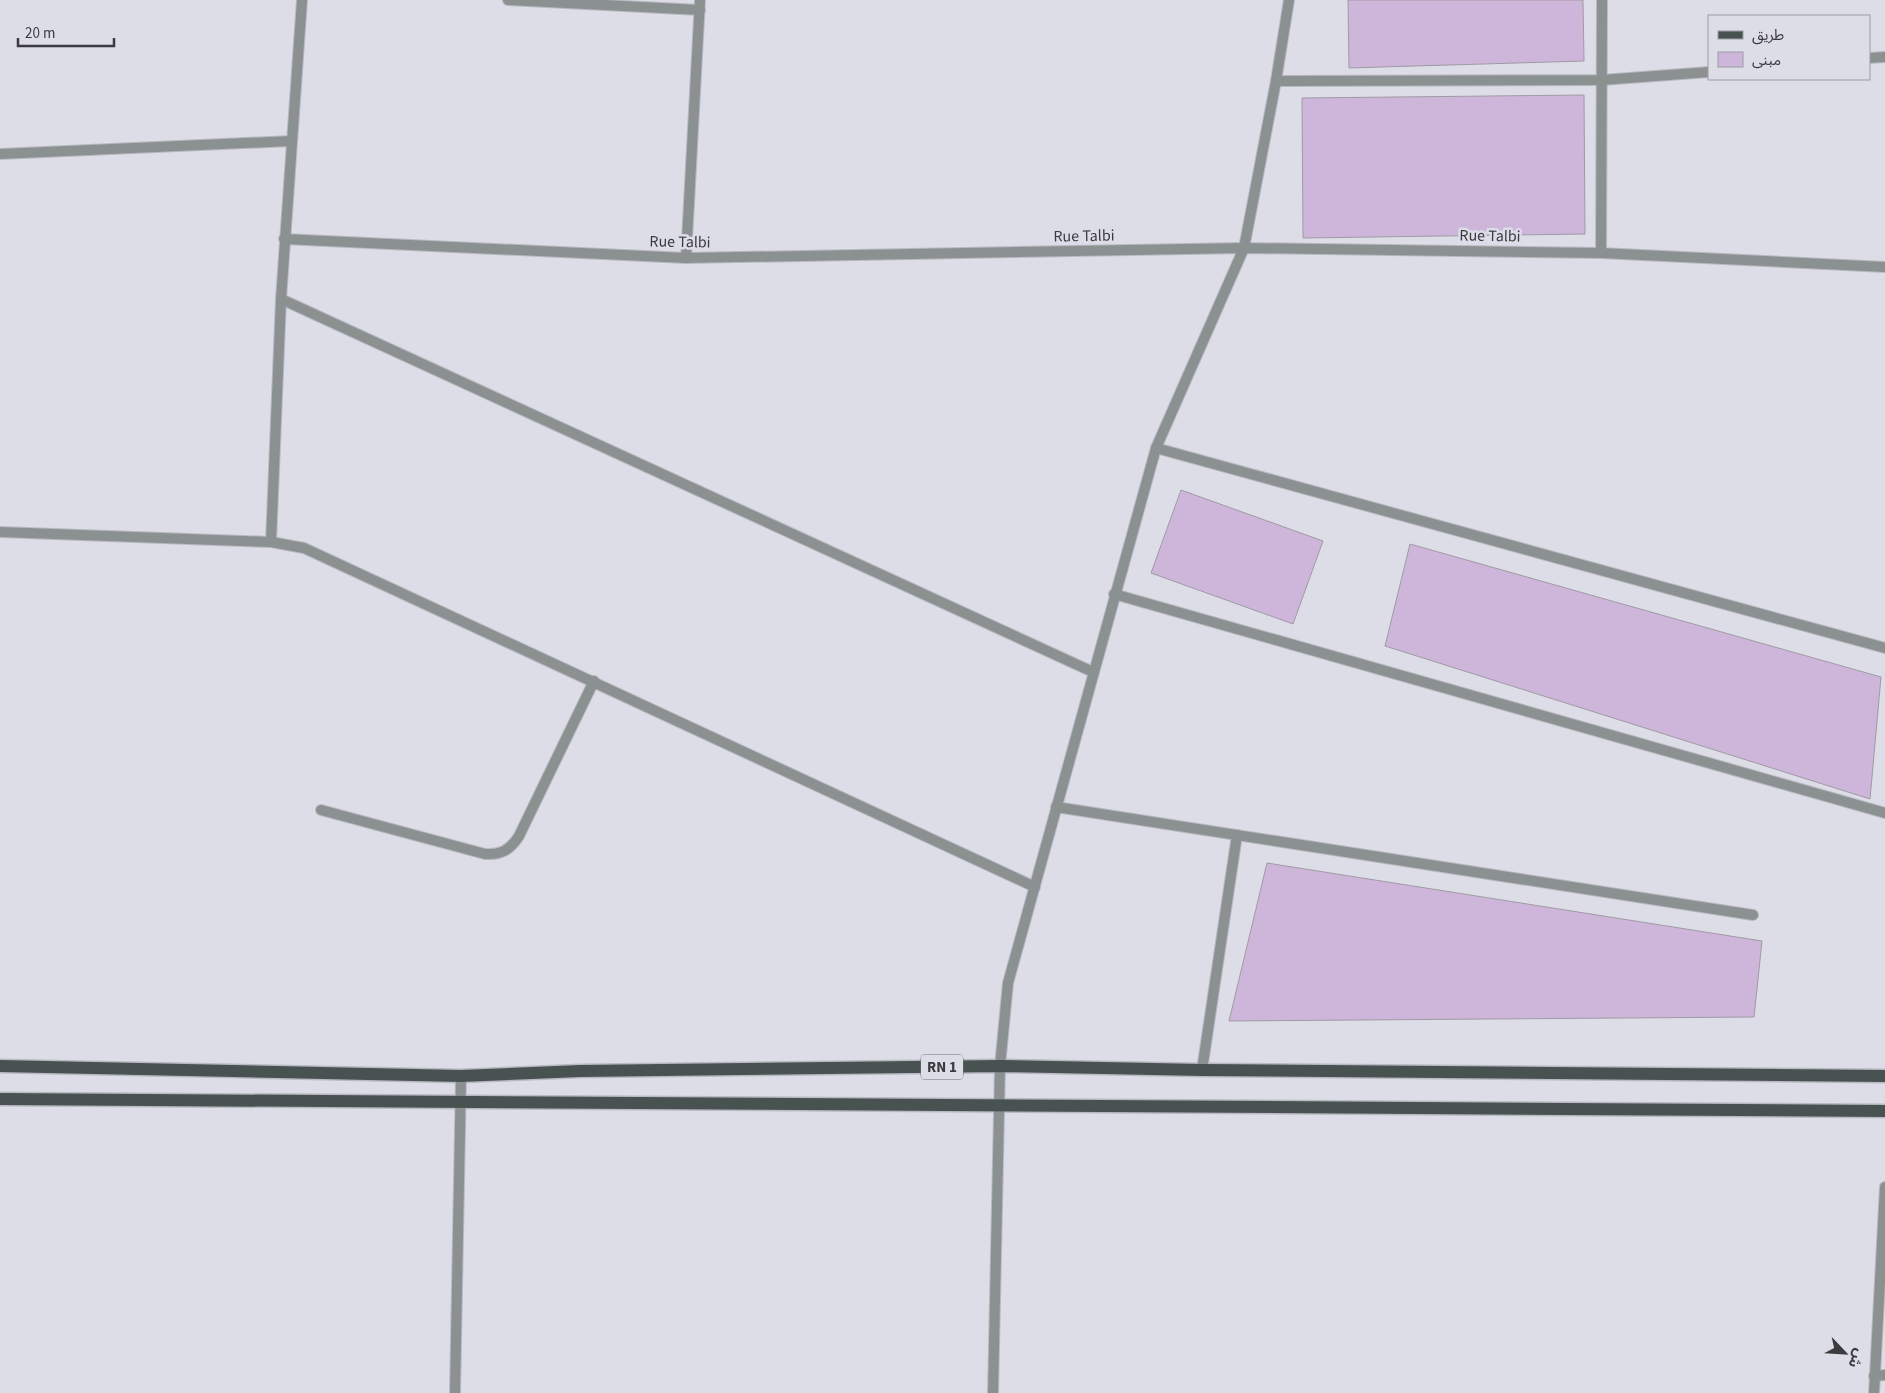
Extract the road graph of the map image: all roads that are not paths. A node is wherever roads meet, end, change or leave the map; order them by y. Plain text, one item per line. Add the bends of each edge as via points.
1 (302, 0) edge
2 (508, 0) edge
3 (1289, 0) edge
4 (1602, 0) edge
5 (700, 5) edge
6 (1885, 57) edge
7 (1870, 58) edge
8 (1708, 72) edge
9 (1602, 80) junction
10 (1276, 81) junction
11 (291, 141) junction
12 (0, 154) edge
13 (284, 239) junction
14 (1244, 248) junction
15 (1601, 253) junction
16 (686, 258) junction
17 (1885, 267) edge
18 (281, 300) junction
19 (1156, 448) junction
20 (0, 532) edge
21 (272, 542) junction
22 (1114, 594) junction
23 (1885, 648) edge
24 (1093, 672) junction
25 (594, 681) junction
26 (1056, 808) junction
27 (321, 810) dead end
28 (1885, 813) edge
29 (1237, 835) junction
30 (1035, 887) junction
31 (1753, 915) dead end
32 (0, 1066) edge
33 (1000, 1066) junction
34 (1202, 1070) junction
35 (461, 1076) junction
36 (1885, 1076) edge
37 (0, 1099) edge
38 (460, 1102) junction
39 (998, 1104) junction
40 (1885, 1111) edge
41 (1885, 1187) edge
42 (1880, 1375) edge
43 (455, 1393) edge
44 (992, 1393) edge
45 (1874, 1393) edge

1 - 11 street
2 - 5 street
3 - 10 street
4 - 9 street
5 - 16 street
6 - 7 street
8 - 9 street
9 - 10 street
9 - 15 street
10 - 14 street
11 - 12 street
11 - 13 street
13 - 16 street, Rue Talbi
13 - 18 street
14 - 15 street, Rue Talbi
14 - 16 street, Rue Talbi
14 - 19 street
15 - 17 street, Rue Talbi
18 - 21 street
18 - 24 street
19 - 22 street
19 - 23 street
20 - 21 street
21 - 25 street via 320,554
22 - 24 street
22 - 28 street
24 - 26 street
25 - 27 street via 519,836 505,852 485,854
25 - 30 street
26 - 29 street
26 - 30 street
29 - 31 street
29 - 34 street
30 - 33 street via 1008,983
32 - 35 main road, RN 1
33 - 34 main road, RN 1
33 - 35 main road, RN 1 via 580,1071
33 - 39 street
34 - 36 main road, RN 1
35 - 38 street
37 - 38 main road, RN 1
38 - 39 main road, RN 1
38 - 43 street
39 - 40 main road, RN 1
39 - 44 street
41 - 42 street
42 - 45 street

